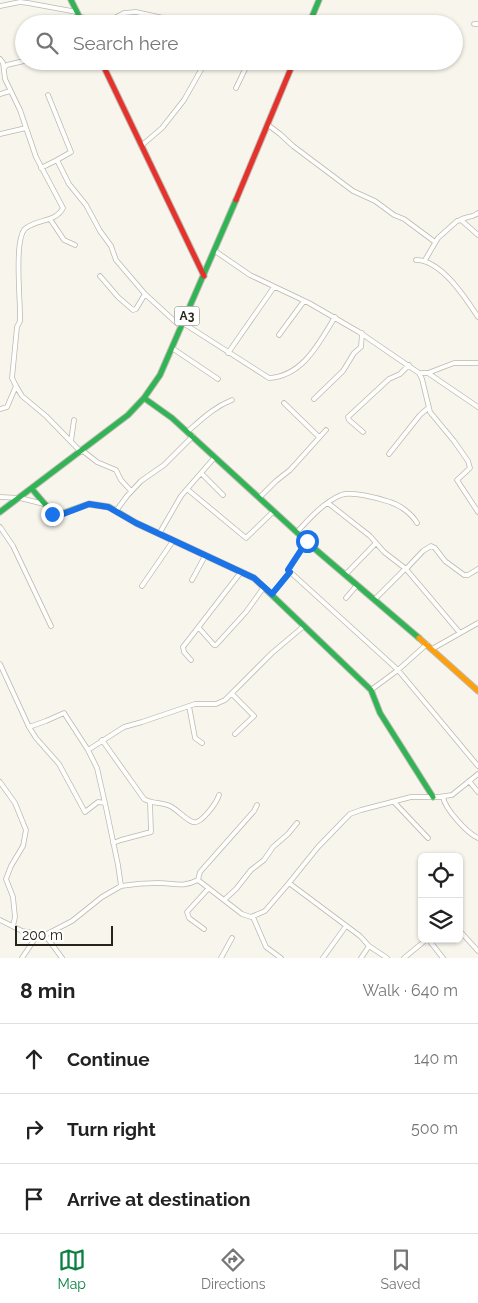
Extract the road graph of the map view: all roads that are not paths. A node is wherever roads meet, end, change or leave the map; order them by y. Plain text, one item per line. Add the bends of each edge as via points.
1 (71, 0) edge
2 (319, 0) edge
3 (0, 6) edge
4 (78, 14) junction
5 (82, 15) edge
6 (120, 15) edge
7 (150, 15) edge
8 (313, 15) edge
9 (0, 58) edge
10 (15, 63) edge
11 (5, 66) junction
12 (105, 70) edge
13 (201, 70) edge
14 (245, 70) edge
15 (290, 70) edge
16 (236, 88) dead end
17 (10, 91) junction
18 (0, 94) edge
19 (48, 95) dead end
20 (268, 125) junction
21 (26, 128) junction
22 (0, 134) edge
23 (141, 146) junction
24 (57, 160) junction
25 (40, 168) junction
26 (478, 213) edge
27 (50, 219) junction
28 (460, 220) junction
29 (478, 235) edge
30 (435, 242) junction
31 (75, 246) dead end
32 (215, 251) junction
33 (416, 260) dead end
34 (425, 260) junction
35 (100, 276) dead end
36 (204, 276) junction
37 (274, 288) junction
38 (145, 294) junction
39 (304, 301) junction
40 (335, 317) junction
41 (478, 317) edge
42 (182, 325) junction
43 (362, 333) junction
44 (279, 336) dead end
45 (172, 348) junction
46 (228, 353) junction
47 (478, 364) edge
48 (409, 365) junction
49 (419, 373) junction
50 (428, 373) junction
51 (218, 379) dead end
52 (16, 386) junction
53 (144, 398) junction
54 (314, 399) dead end
55 (232, 400) dead end
56 (284, 403) dead end
57 (478, 407) edge
58 (428, 408) junction
59 (0, 409) edge
60 (74, 420) dead end
61 (326, 430) dead end
62 (187, 432) junction
63 (363, 432) dead end
64 (193, 436) junction
65 (319, 437) junction
66 (71, 442) junction
67 (82, 452) junction
68 (389, 454) dead end
69 (215, 457) junction
70 (201, 474) junction
71 (32, 489) junction
72 (188, 489) junction
73 (131, 491) junction
74 (223, 495) dead end
75 (0, 497) edge
76 (20, 498) junction
77 (259, 498) junction
78 (328, 503) junction
79 (44, 504) junction
80 (116, 511) junction
81 (274, 511) junction
82 (0, 512) edge
83 (478, 512) edge
84 (417, 523) dead end
85 (0, 527) edge
86 (297, 532) junction
87 (159, 534) junction
88 (174, 541) junction
89 (307, 541) junction
90 (376, 544) junction
91 (205, 556) junction
92 (405, 569) junction
93 (478, 569) edge
94 (241, 572) junction
95 (290, 572) junction
96 (345, 575) junction
97 (192, 580) dead end
98 (357, 585) junction
99 (142, 586) dead end
100 (264, 587) junction
101 (272, 594) junction
102 (346, 598) dead end
103 (375, 600) junction
104 (478, 624) edge
105 (51, 626) dead end
106 (304, 626) junction
107 (199, 628) junction
108 (460, 633) junction
109 (427, 644) junction
110 (432, 649) junction
111 (191, 660) dead end
112 (0, 664) edge
113 (398, 670) junction
114 (370, 690) junction
115 (478, 690) edge
116 (232, 694) junction
117 (189, 706) junction
118 (28, 727) junction
119 (235, 734) dead end
120 (102, 740) junction
121 (202, 743) dead end
122 (88, 750) junction
123 (478, 766) edge
124 (478, 774) edge
125 (469, 781) junction
126 (0, 782) edge
127 (478, 792) edge
128 (219, 795) dead end
129 (433, 797) junction
130 (443, 797) junction
131 (150, 802) junction
132 (394, 802) junction
133 (105, 804) junction
134 (257, 805) dead end
135 (297, 823) dead end
136 (428, 838) dead end
137 (478, 838) edge
138 (113, 844) junction
139 (198, 880) junction
140 (289, 883) junction
141 (121, 886) junction
142 (208, 889) junction
143 (224, 900) junction
144 (252, 917) junction
145 (0, 920) edge
146 (12, 926) junction
147 (346, 926) junction
148 (204, 929) dead end
149 (38, 934) junction
150 (463, 934) edge
151 (45, 935) junction
152 (232, 938) dead end
153 (423, 943) edge
154 (431, 943) edge
155 (369, 946) junction
156 (478, 951) edge
157 (22, 958) edge
158 (62, 958) edge
159 (221, 958) edge
160 (281, 958) edge
161 (323, 958) edge
162 (361, 958) edge
163 (387, 958) edge
164 (404, 958) edge
165 (443, 958) edge

1 - 4 main road
2 - 8 main road
3 - 4 street via 20,2
4 - 5 street
6 - 7 street via 136,12
9 - 11 street
10 - 11 street
11 - 17 street via 5,79
12 - 23 main road
13 - 23 street via 184,100 162,128
14 - 16 street
15 - 20 main road, A3
17 - 18 street
17 - 21 street
19 - 24 street via 72,152
20 - 30 street via 353,191 404,219
20 - 32 main road, A3
21 - 22 street
21 - 25 street
23 - 36 main road
24 - 25 street
24 - 38 street via 69,184 111,246 116,260
25 - 27 street via 63,208
26 - 28 street
27 - 31 street via 64,240
27 - 52 street via 23,230 19,244 20,314 12,378
28 - 29 street
28 - 30 street
30 - 34 street
32 - 36 main road, A3
32 - 37 street
33 - 34 street
34 - 41 street via 458,288
35 - 38 street via 133,310
36 - 42 main road, A3
37 - 39 street
37 - 46 street
38 - 42 street
39 - 40 street
39 - 44 street
40 - 43 street
40 - 46 street via 302,364 283,376 269,378
42 - 45 main road, A3
42 - 46 street
43 - 48 street
43 - 54 street via 361,347 343,371
45 - 51 street
45 - 53 main road, A3 via 160,375
47 - 50 street via 454,363
48 - 49 street
48 - 63 street via 348,417
49 - 50 street
49 - 58 street
50 - 57 street
52 - 59 street via 8,407
52 - 66 street via 22,396
53 - 62 main road
53 - 67 main road, A3
55 - 62 street via 208,413
56 - 65 street
58 - 68 street
58 - 83 street via 468,461 469,470 457,480
60 - 66 street
61 - 65 street
62 - 64 main road
64 - 69 main road
64 - 73 street
65 - 77 street
66 - 67 street
67 - 71 main road, A3
67 - 73 street via 116,470
69 - 70 street
69 - 77 main road
70 - 72 street
70 - 74 street
71 - 76 main road, A3
71 - 79 main road
72 - 81 street via 246,538
72 - 87 street
73 - 80 street
75 - 76 street
76 - 79 street
76 - 82 main road, A3
77 - 81 main road
78 - 84 street via 349,494 390,502 407,512
78 - 86 street
78 - 90 street
79 - 80 main road via 56,516 89,504
80 - 87 main road
81 - 86 main road
85 - 105 street via 13,546
86 - 89 main road
87 - 88 main road
88 - 91 main road
88 - 99 street
89 - 95 street via 288,570
89 - 96 main road
90 - 92 street
90 - 96 street
91 - 94 main road
91 - 97 street
92 - 93 street via 431,546 464,575
92 - 103 street
92 - 108 street
94 - 100 main road
94 - 107 street
95 - 101 street
95 - 113 street
96 - 98 main road
98 - 102 street
98 - 103 main road
100 - 101 main road
100 - 107 street via 216,645
101 - 106 main road
103 - 109 main road
104 - 108 street
106 - 114 main road
106 - 116 street
107 - 111 street via 183,647
108 - 110 street
109 - 110 main road
109 - 113 street
110 - 115 main road
112 - 118 street
113 - 114 street
113 - 123 street
114 - 129 main road via 380,713
116 - 117 street via 216,704
116 - 119 street via 254,716
117 - 120 street via 124,726
117 - 121 street via 195,738
118 - 122 street via 64,713
118 - 133 street via 59,764 85,812 98,802
120 - 122 street
120 - 131 street via 138,792
122 - 133 street via 97,768
124 - 125 street
125 - 127 street
125 - 130 street via 452,795
126 - 146 street via 15,803 26,830 23,846 6,879 13,897 15,916
128 - 131 street via 217,802 195,823 172,807
129 - 130 street
129 - 132 street via 412,797
130 - 137 street via 458,820
131 - 138 street via 151,832
132 - 136 street
132 - 140 street via 350,814
133 - 138 street
134 - 139 street via 200,872
135 - 143 street
138 - 141 street
139 - 141 street via 188,885
139 - 142 street
140 - 144 street via 265,911
140 - 147 street
141 - 151 street via 72,921
142 - 143 street
142 - 148 street via 187,912 189,918
143 - 144 street via 242,914
144 - 160 street via 266,947
145 - 146 street
146 - 149 street
147 - 155 street
147 - 161 street
149 - 151 street
149 - 157 street
150 - 156 street
151 - 158 street
152 - 159 street
153 - 164 street
154 - 165 street
155 - 162 street
155 - 163 street

